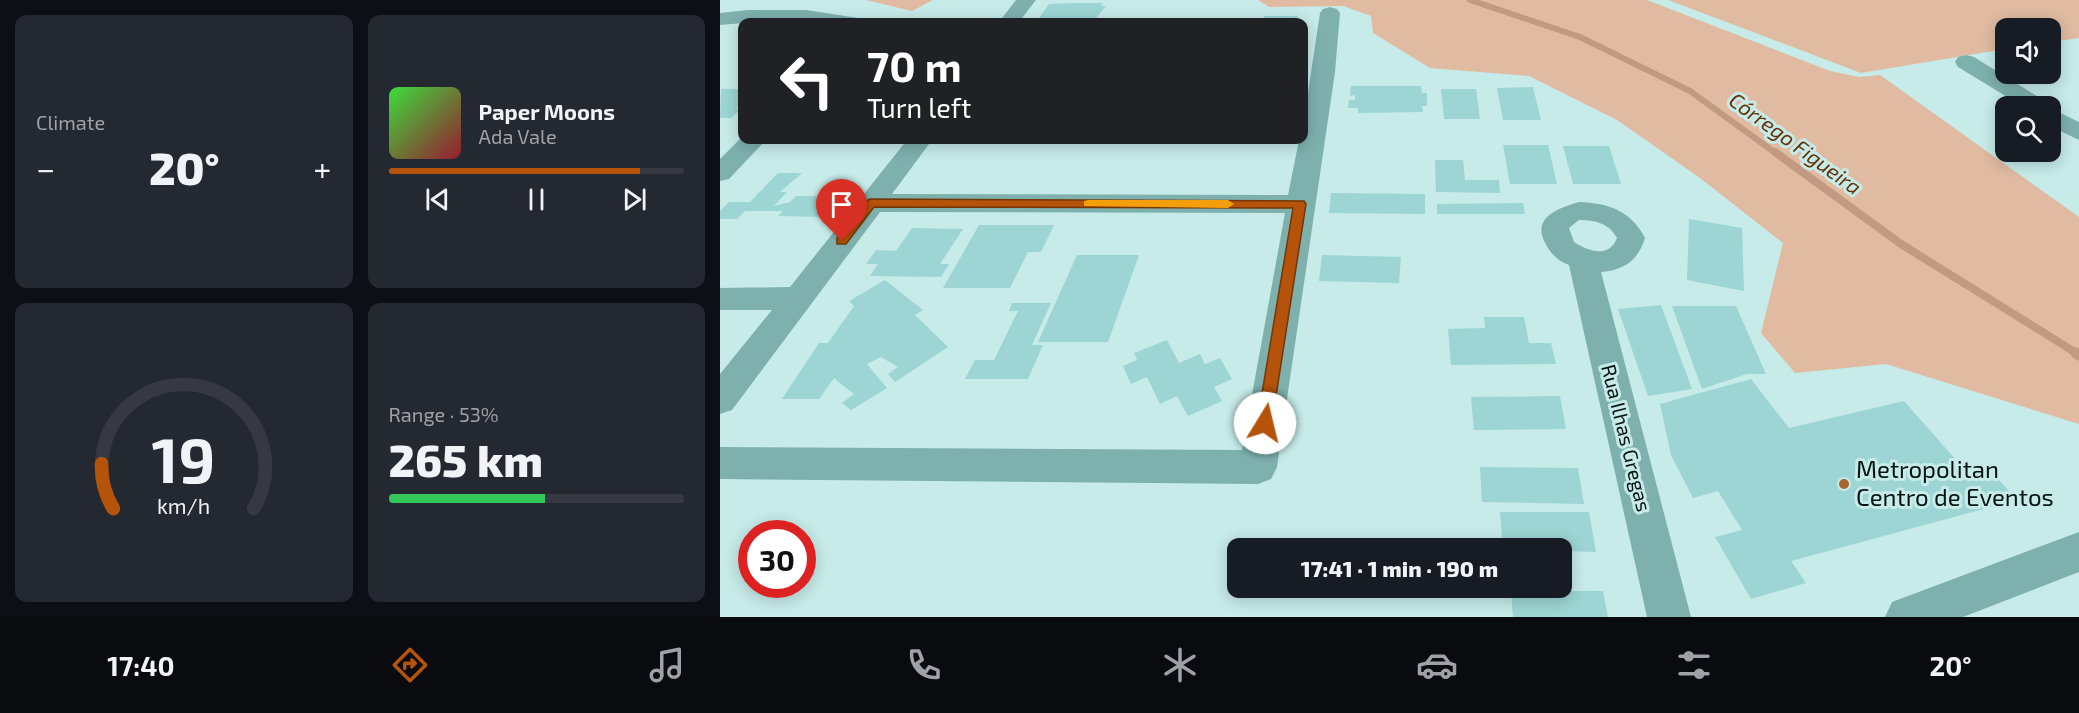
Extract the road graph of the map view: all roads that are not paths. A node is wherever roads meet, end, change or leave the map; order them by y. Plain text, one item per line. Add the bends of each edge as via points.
1 (1330, 13) dead end
2 (835, 18) edge
3 (720, 19) edge
4 (1966, 62) dead end
5 (1314, 72) edge
6 (2021, 96) edge
7 (2061, 122) edge
8 (1308, 129) edge
9 (2079, 133) edge
10 (750, 144) edge
11 (917, 144) edge
12 (1306, 144) edge
13 (720, 173) edge
14 (870, 203) junction
15 (1300, 204) junction
16 (1583, 260) dead end
17 (799, 298) junction
18 (720, 299) edge
19 (720, 400) edge
20 (720, 463) edge
21 (2079, 552) edge
22 (1669, 617) edge
23 (1907, 617) edge

1 - 5 street
2 - 3 street
4 - 6 street
5 - 8 street
7 - 9 street
10 - 13 street
11 - 14 street
12 - 15 street
14 - 15 street
14 - 17 street
15 - 20 street via 1258,467
16 - 22 street, Rua Ilhas Gregas
17 - 18 street
17 - 19 street
21 - 23 street

